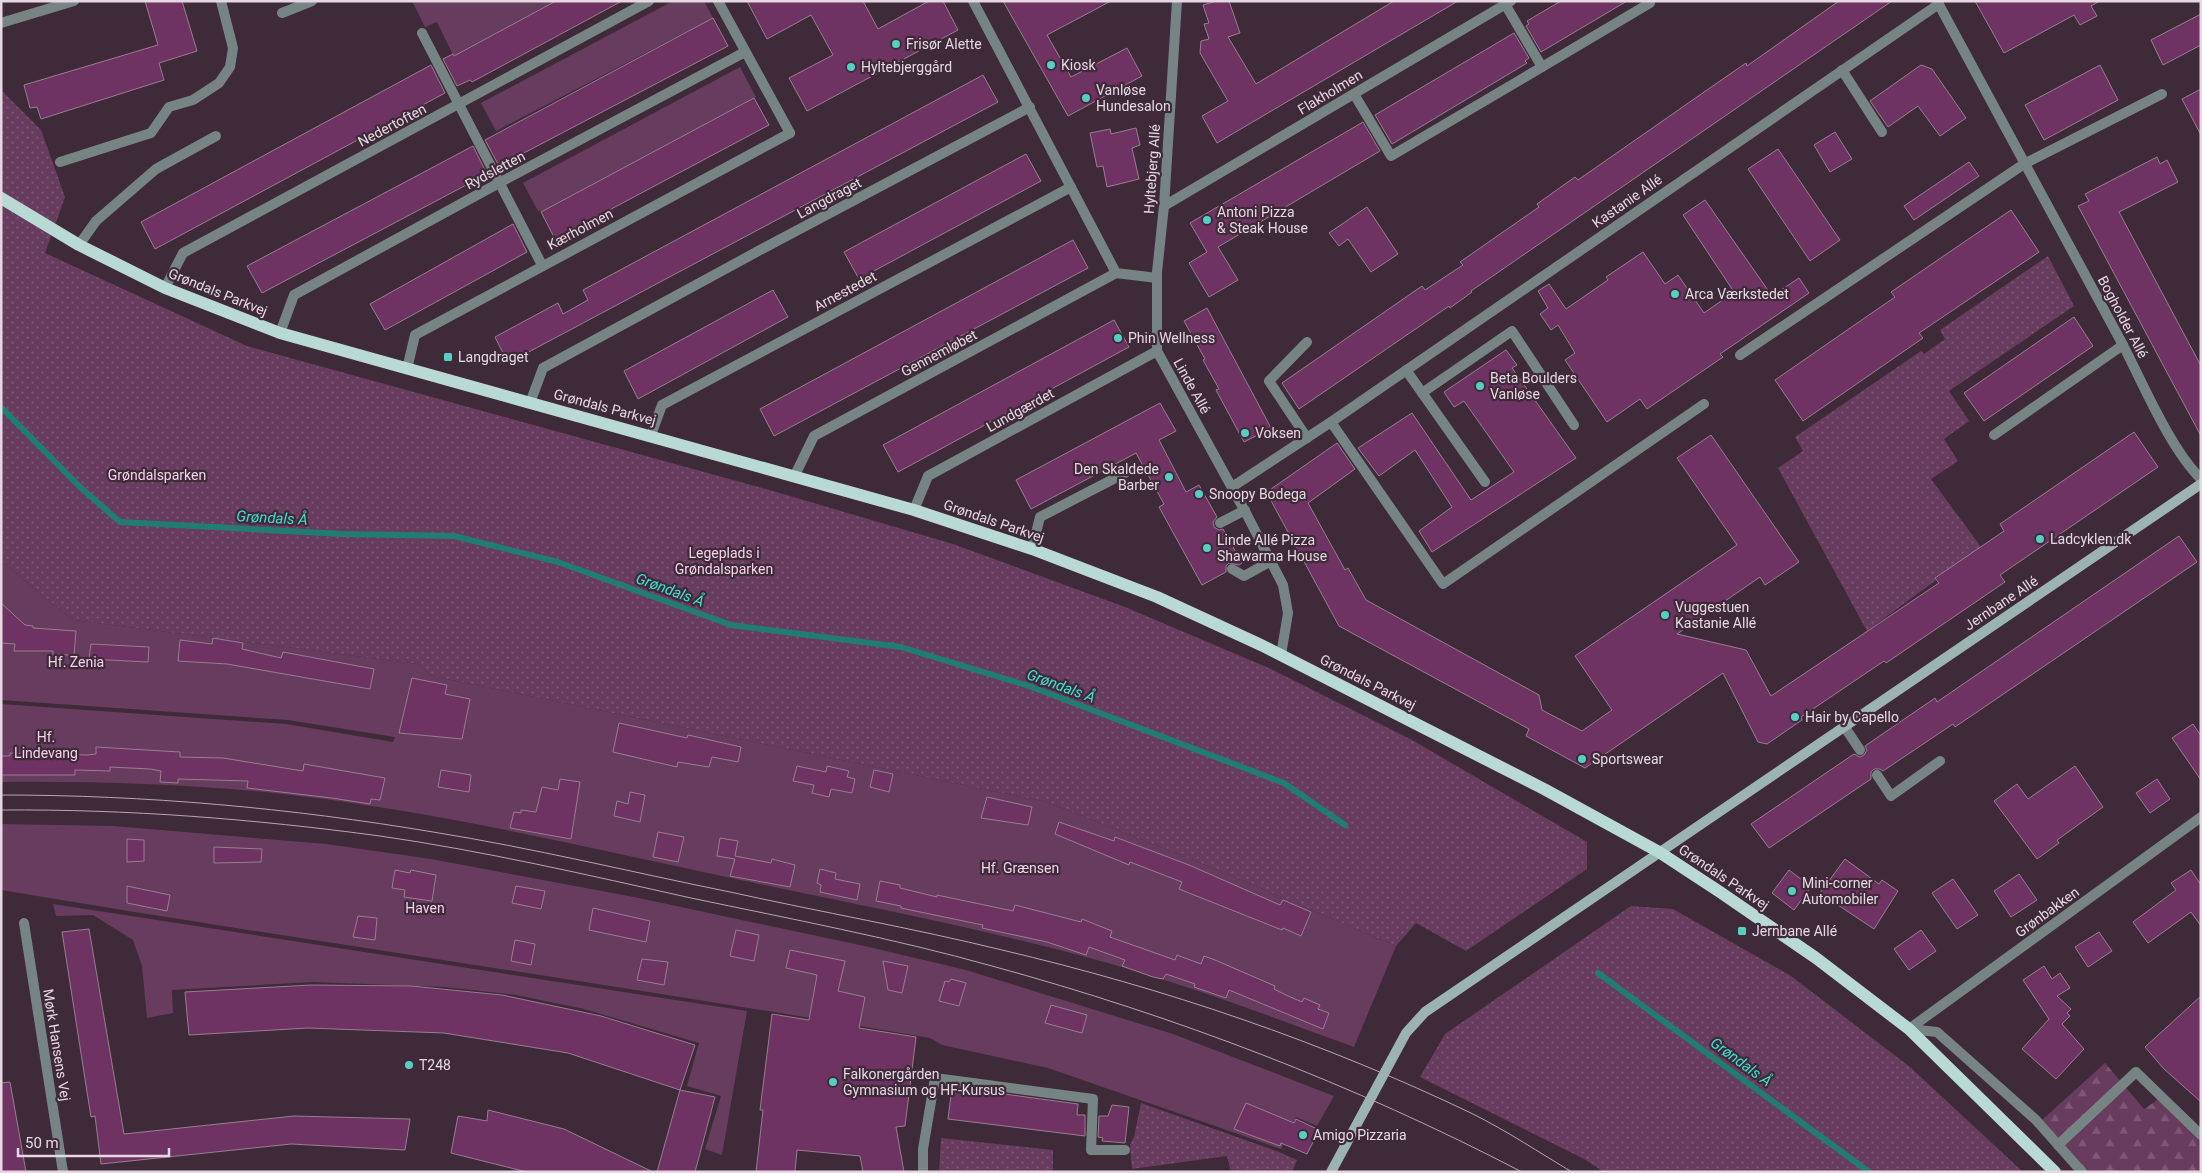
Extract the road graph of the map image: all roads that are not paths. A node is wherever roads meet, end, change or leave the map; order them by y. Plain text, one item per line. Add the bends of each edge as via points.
1 (74, 1) edge
2 (221, 1) edge
3 (312, 1) edge
4 (649, 1) edge
5 (718, 1) edge
6 (973, 1) edge
7 (1177, 1) edge
8 (1508, 3) edge
9 (1938, 3) edge
10 (1650, 4) dead end
11 (282, 13) dead end
12 (1, 24) edge
13 (422, 33) dead end
14 (745, 52) junction
15 (1542, 68) junction
16 (1842, 70) junction
17 (1354, 94) junction
18 (2162, 94) dead end
19 (459, 104) junction
20 (1030, 107) junction
21 (1882, 132) dead end
22 (216, 136) dead end
23 (60, 162) dead end
24 (2024, 164) junction
25 (499, 183) junction
26 (1071, 188) junction
27 (1, 198) edge
28 (1164, 206) junction
29 (79, 245) junction
30 (542, 265) junction
31 (1116, 273) junction
32 (1157, 278) junction
33 (165, 288) junction
34 (280, 333) junction
35 (1307, 342) dead end
36 (2123, 345) junction
37 (1157, 351) junction
38 (1740, 355) dead end
39 (407, 369) junction
40 (1406, 370) junction
41 (1422, 393) junction
42 (530, 403) junction
43 (1704, 404) dead end
44 (1331, 422) junction
45 (1574, 425) dead end
46 (1994, 435) dead end
47 (651, 436) junction
48 (1307, 438) junction
49 (1125, 473) dead end
50 (795, 475) junction
51 (2201, 479) edge
52 (1485, 482) dead end
53 (2201, 484) edge
54 (1232, 487) junction
55 (914, 510) junction
56 (1245, 510) junction
57 (1220, 523) dead end
58 (1032, 549) junction
59 (1271, 561) junction
60 (1232, 569) dead end
61 (1281, 655) junction
62 (1844, 726) junction
63 (1860, 750) dead end
64 (1940, 761) dead end
65 (1876, 775) dead end
66 (2201, 817) edge
67 (1659, 852) junction
68 (24, 922) dead end
69 (1909, 1029) junction
70 (2201, 1135) edge
71 (2058, 1145) junction
72 (1125, 1150) dead end
73 (63, 1172) edge
74 (923, 1172) edge
75 (1331, 1172) edge
76 (2055, 1172) edge
77 (2082, 1172) edge

1 - 12 street
2 - 23 street via 233,48 230,67 219,83 193,100 169,107 151,133
3 - 11 street
4 - 19 street, Nedertoften
5 - 14 street
6 - 20 street
7 - 28 street, Hyltebjerg Allé
8 - 15 street
8 - 17 street, Flakholmen
9 - 16 street, Kastanie Allé
9 - 24 street, Bogholder Allé
10 - 15 street
13 - 19 street
14 - 25 street, Rydsletten
14 - 30 street, Kærholmen via 790,133
15 - 17 street via 1391,156
16 - 21 street
16 - 40 street, Kastanie Allé
17 - 28 street, Flakholmen
18 - 24 street
19 - 25 street
19 - 33 street, Nedertoften via 183,253
20 - 26 street
20 - 42 street, Langdraget via 543,368
22 - 29 street via 156,169 96,221
24 - 36 street, Bogholder Allé
24 - 38 street
25 - 30 street
25 - 34 street, Rydsletten via 294,295
26 - 31 street
26 - 47 street, Arnestedet via 662,405
27 - 29 main road, Grøndals Parkvej
28 - 32 street, Hyltebjerg Allé
29 - 33 main road, Grøndals Parkvej
30 - 39 street, Kærholmen via 415,335
31 - 32 street
31 - 50 street, Gennemløbet via 814,436
32 - 37 street, Linde Allé
33 - 34 main road, Grøndals Parkvej
34 - 39 main road, Grøndals Parkvej
35 - 48 street via 1269,381
36 - 46 street
36 - 51 street, Bogholder Allé via 2187,465
37 - 54 street, Linde Allé
37 - 55 street, Lundgærdet via 928,476
39 - 42 main road, Grøndals Parkvej
40 - 41 street
40 - 44 street, Kastanie Allé
41 - 45 street via 1512,331
41 - 52 street
42 - 47 main road, Grøndals Parkvej
43 - 44 street via 1443,584
44 - 48 street, Kastanie Allé
47 - 50 main road, Grøndals Parkvej
48 - 54 street, Kastanie Allé
49 - 58 street via 1040,517
50 - 55 main road, Grøndals Parkvej
53 - 62 street, Jernbane Allé
54 - 56 street, Linde Allé
55 - 58 main road, Grøndals Parkvej
56 - 57 street
56 - 59 street, Linde Allé
58 - 61 main road, Grøndals Parkvej via 1157,598
59 - 60 street via 1244,576
59 - 61 street, Linde Allé via 1283,585 1288,613
61 - 67 main road, Grøndals Parkvej via 1496,764
62 - 63 street
62 - 67 street, Jernbane Allé
64 - 65 street via 1890,796
66 - 69 street, Grønbakken
67 - 69 main road, Grøndals Parkvej via 1816,958
67 - 75 street, Jernbane Allé via 1425,1012 1406,1033
68 - 73 street, Mørk Hansens Vej
69 - 71 street via 1937,1032 2036,1120
69 - 76 main road, Grøndals Parkvej
70 - 71 street via 2136,1072
71 - 77 street
72 - 74 street via 1091,1150 1093,1099 935,1078 923,1149

